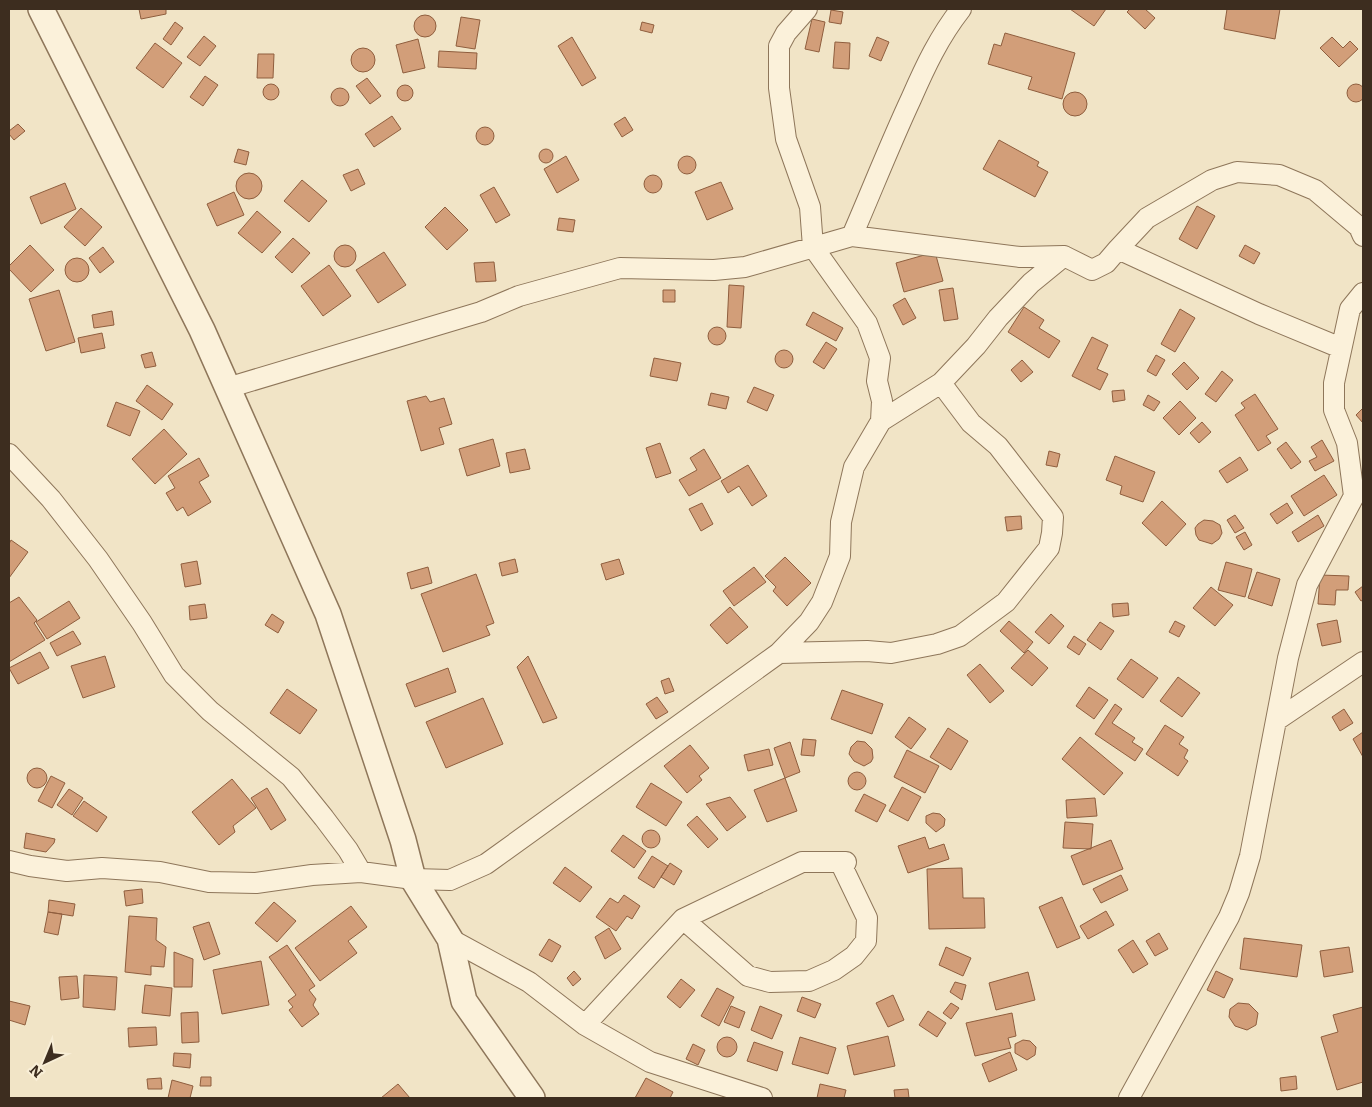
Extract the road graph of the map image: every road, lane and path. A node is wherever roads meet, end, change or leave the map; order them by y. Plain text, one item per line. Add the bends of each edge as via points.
1 (41, 9) edge
2 (808, 9) edge
3 (961, 9) edge
4 (852, 236) junction
5 (1363, 236) edge
6 (813, 247) junction
7 (1118, 249) junction
8 (1064, 256) junction
9 (1363, 288) edge
10 (1363, 293) edge
11 (1350, 309) junction
12 (1341, 348) junction
13 (941, 383) junction
14 (227, 388) junction
15 (881, 421) junction
16 (9, 454) edge
17 (1359, 493) edge
18 (780, 653) junction
19 (1363, 662) edge
20 (1277, 720) junction
21 (9, 861) edge
22 (361, 872) junction
23 (413, 879) junction
24 (683, 919) junction
25 (450, 939) junction
26 (585, 1025) junction
27 (532, 1098) edge
28 (762, 1098) edge
29 (1129, 1098) edge

1 - 14 street via 202,330
2 - 6 street via 786,33 779,46 779,88 786,138 810,207
3 - 4 street via 932,52
4 - 6 street
4 - 8 street via 1020,257
5 - 7 street via 1359,226 1315,190 1279,175 1237,172 1212,180 1147,218
6 - 14 street via 737,268 620,268 519,296 481,312
6 - 15 street via 867,323 880,358 877,381 882,401
7 - 8 street via 1106,263 1092,270
7 - 12 street
8 - 13 street via 1030,283
9 - 11 street
10 - 11 street
11 - 12 street
12 - 17 street via 1334,383 1334,410 1348,443
13 - 15 street
13 - 18 street via 971,423 998,446 1053,517 1049,548 1006,602 960,636 891,653
14 - 23 street via 328,614
15 - 18 street via 854,467 841,522 840,556 825,595 809,622
16 - 22 street via 51,499 98,559 174,675 210,711 291,777 348,850
17 - 20 street via 1307,585 1288,658
18 - 23 street via 486,864 450,880
19 - 20 street
20 - 29 street via 1250,856 1239,893 1229,917
21 - 22 street via 67,871 102,868 160,872 209,882 256,883
22 - 23 street
23 - 25 street
24 - 24 street via 802,862 846,862 843,868 867,918 866,941 854,956 834,970 809,980 770,982 748,976
24 - 26 street
25 - 26 street via 529,982
25 - 27 street via 464,1001
26 - 28 street via 650,1062

